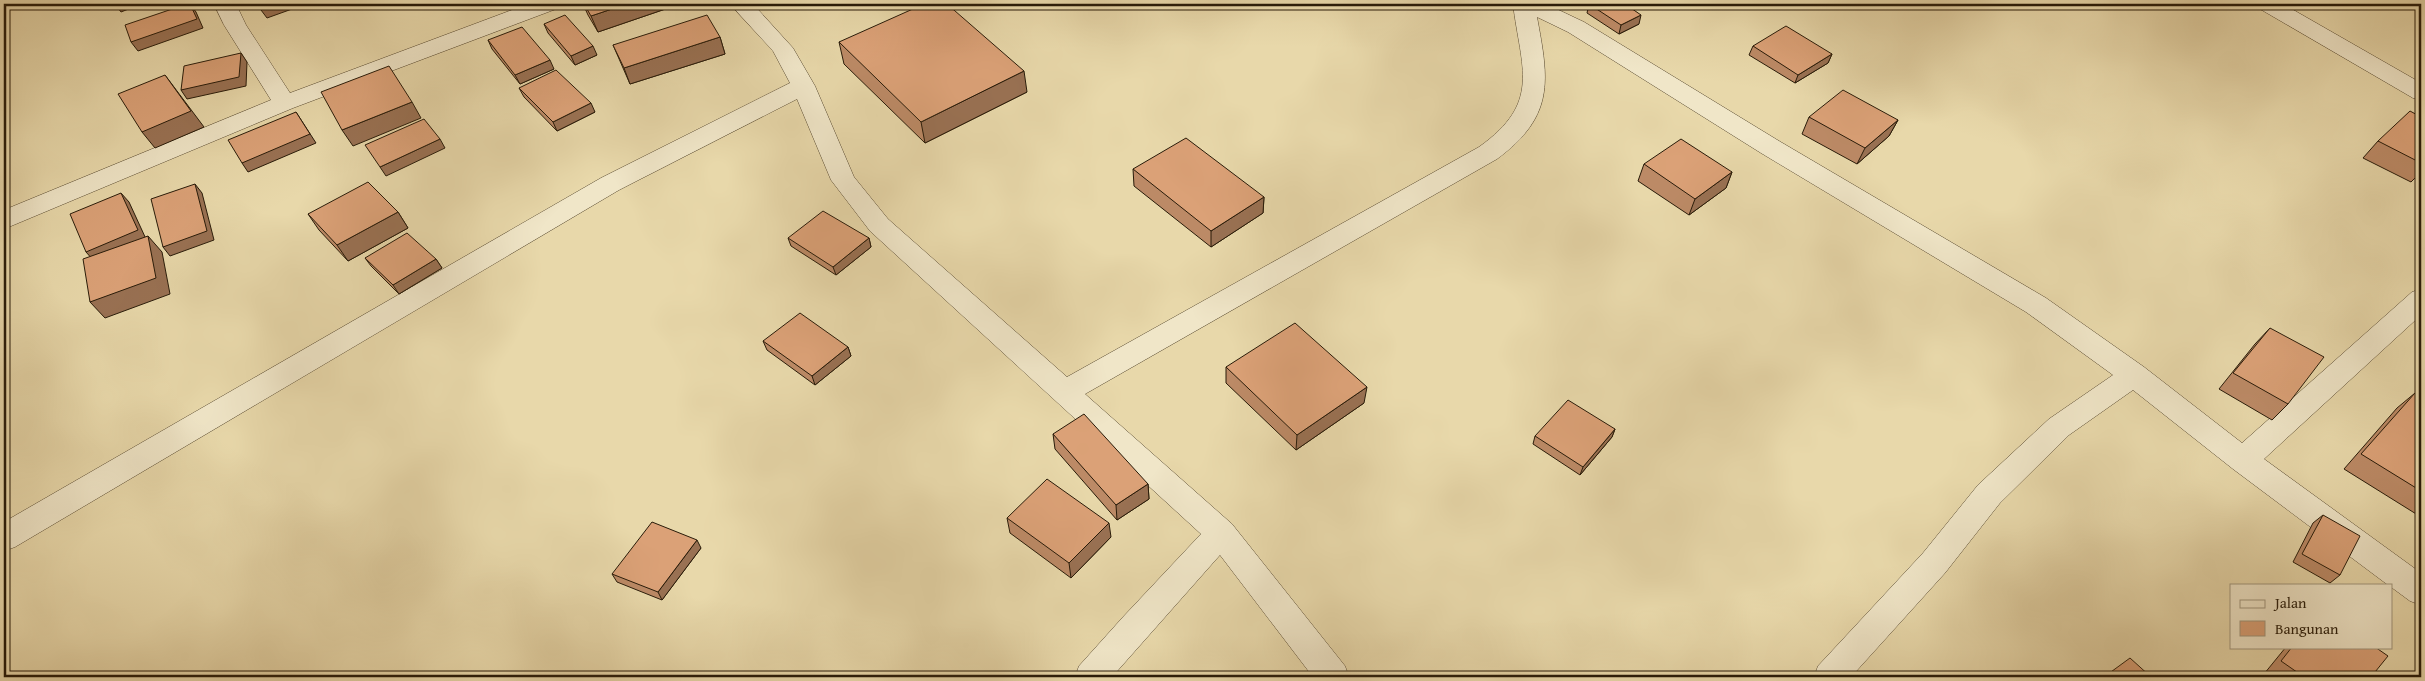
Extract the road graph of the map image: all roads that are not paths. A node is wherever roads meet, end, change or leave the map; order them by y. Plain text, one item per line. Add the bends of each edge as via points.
1 (225, 4) edge
2 (548, 4) edge
3 (741, 4) edge
4 (1524, 4) edge
5 (1529, 4) edge
6 (2268, 4) edge
7 (803, 86) junction
8 (2421, 93) edge
9 (285, 103) junction
10 (4, 220) edge
11 (2421, 299) edge
12 (2134, 375) junction
13 (1066, 391) junction
14 (2243, 460) junction
15 (1220, 533) junction
16 (4, 538) edge
17 (2421, 591) edge
18 (1091, 677) edge
19 (1333, 677) edge
20 (1830, 677) edge

1 - 9 street
2 - 9 street
3 - 7 street via 782,48
4 - 13 street via 1535,90 1527,114 1512,134 1488,153
5 - 12 street via 1576,27 2036,306
6 - 8 street
7 - 13 street via 843,180 879,225
7 - 16 street via 610,184
9 - 10 street
11 - 14 street
12 - 14 street
12 - 20 street via 2059,427 1989,494 1934,563
13 - 15 street
14 - 17 street
15 - 18 street
15 - 19 street

